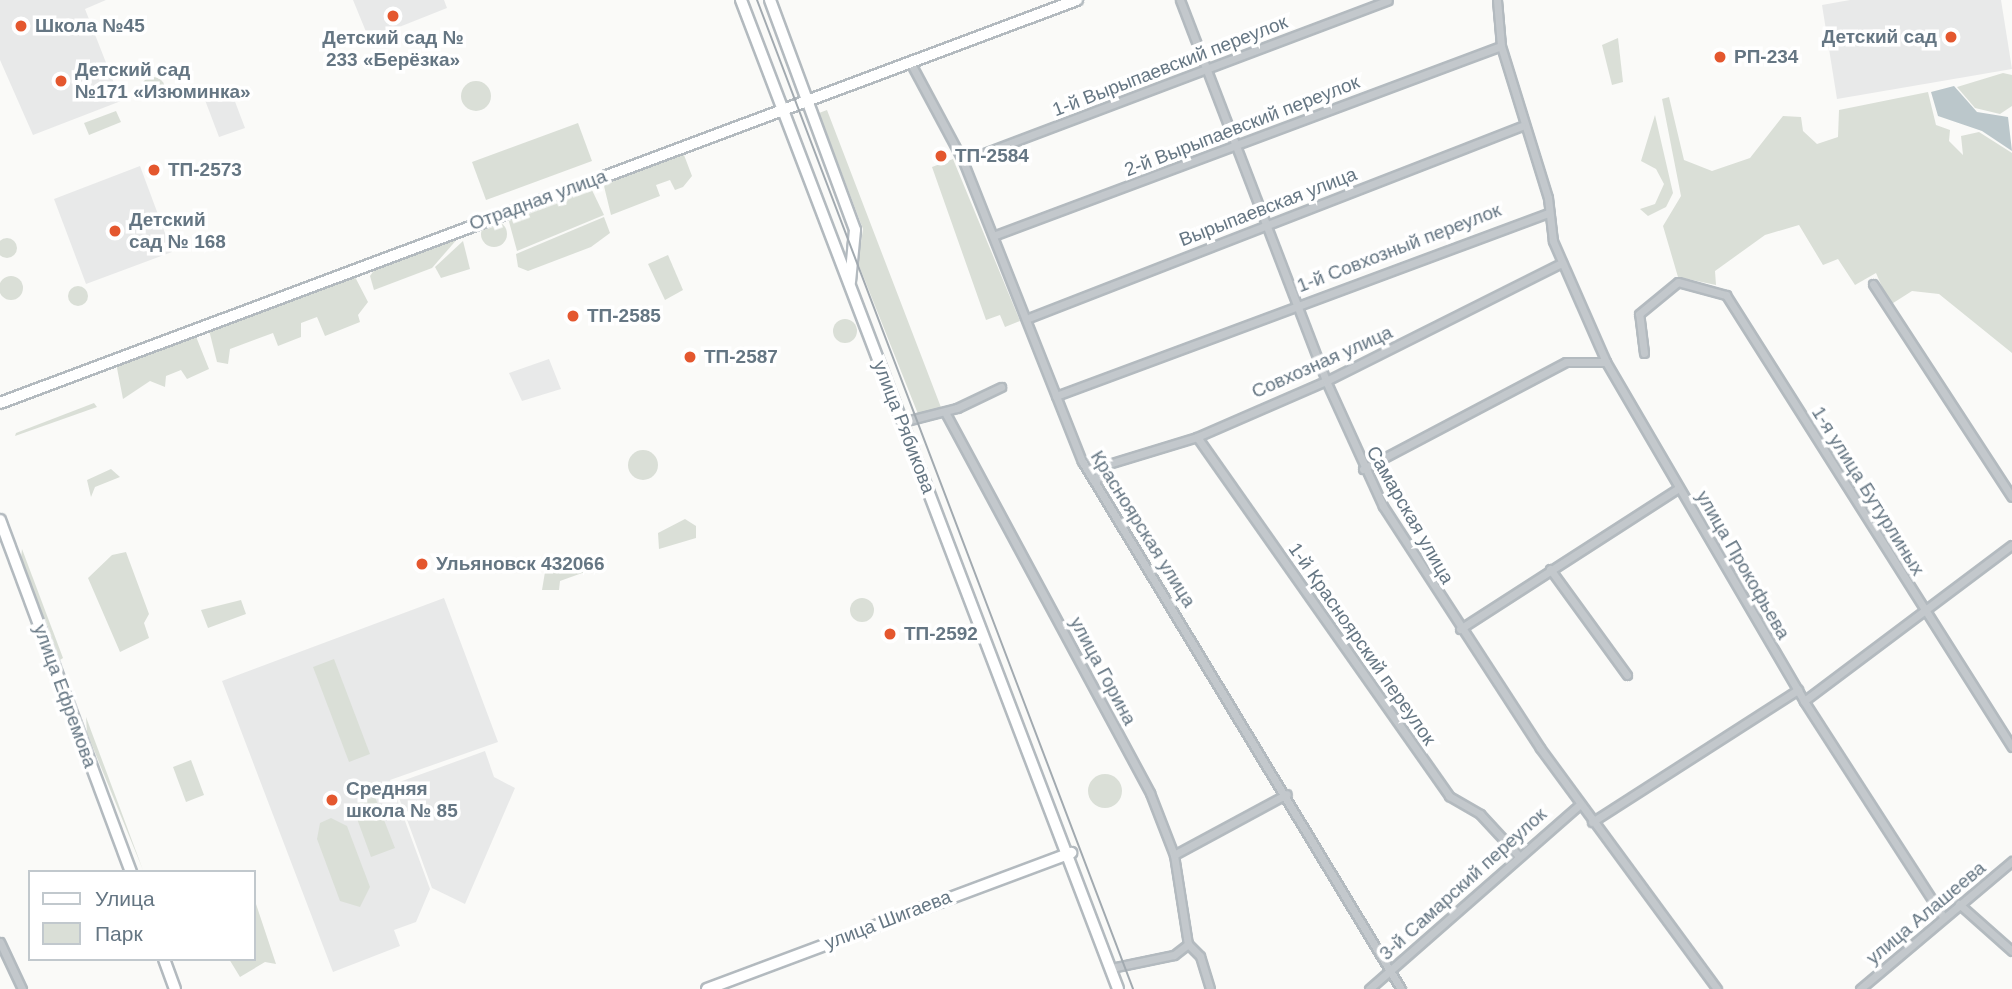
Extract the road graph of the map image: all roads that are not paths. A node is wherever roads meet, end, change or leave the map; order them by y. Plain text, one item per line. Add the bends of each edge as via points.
1 (741, 0) edge
2 (770, 0) edge
3 (1076, 0) edge
4 (1180, 0) edge
5 (1388, 0) edge
6 (1497, 0) edge
7 (1501, 46) junction
8 (910, 62) junction
9 (1206, 69) junction
10 (808, 99) junction
11 (782, 109) junction
12 (1522, 126) junction
13 (1235, 145) junction
14 (963, 161) junction
15 (1548, 213) junction
16 (1266, 224) junction
17 (993, 236) junction
18 (1562, 263) junction
19 (1873, 284) dead end
20 (850, 288) junction
21 (1296, 303) junction
22 (1026, 319) junction
23 (1644, 353) dead end
24 (1606, 362) junction
25 (1326, 381) junction
26 (1000, 387) dead end
27 (1056, 396) junction
28 (0, 402) edge
29 (945, 412) junction
30 (902, 422) junction
31 (1197, 437) junction
32 (1082, 461) junction
33 (1102, 466) junction
34 (1363, 469) junction
35 (1096, 481) junction
36 (1679, 488) junction
37 (2012, 497) edge
38 (0, 520) edge
39 (2012, 545) edge
40 (1550, 569) junction
41 (1927, 608) junction
42 (1460, 629) junction
43 (1627, 676) dead end
44 (1798, 690) junction
45 (1804, 701) junction
46 (2012, 747) edge
47 (1287, 794) junction
48 (1580, 804) junction
49 (1592, 821) junction
50 (1071, 853) junction
51 (1174, 855) junction
52 (1518, 855) junction
53 (2012, 862) edge
54 (130, 870) edge
55 (1959, 904) junction
56 (1943, 917) junction
57 (0, 942) edge
58 (1188, 944) junction
59 (2012, 951) edge
60 (165, 961) edge
61 (1111, 968) junction
62 (1391, 971) junction
63 (22, 989) edge
64 (175, 989) edge
65 (707, 989) edge
66 (1118, 989) edge
67 (1210, 989) edge
68 (1369, 989) edge
69 (1401, 989) edge
70 (1717, 989) edge
71 (1860, 989) edge

1 - 11 street, улица Рябикова
2 - 10 street
3 - 8 street, Отрадная улица
4 - 9 street, Самарская улица
5 - 9 street, 1-й Вырыпаевский переулок
6 - 7 street
7 - 12 street
7 - 13 street, 2-й Вырыпаевский переулок
8 - 10 street, Отрадная улица
8 - 14 street, Красноярская улица
9 - 13 street, Самарская улица
9 - 14 street, 1-й Вырыпаевский переулок
10 - 11 street, Отрадная улица
10 - 20 street via 855,230
11 - 20 street, улица Рябикова
11 - 28 street, Отрадная улица
12 - 15 street
12 - 16 street, Вырыпаевская улица
13 - 16 street, Самарская улица
13 - 17 street, 2-й Вырыпаевский переулок
14 - 17 street, Красноярская улица
15 - 18 street, улица Прокофьева
15 - 21 street, 1-й Совхозный переулок
16 - 21 street, Самарская улица
16 - 22 street, Вырыпаевская улица
17 - 22 street, Красноярская улица
18 - 24 street, улица Прокофьева
18 - 25 street, Совхозная улица
19 - 37 street
20 - 30 street, улица Рябикова
21 - 25 street, Самарская улица
21 - 27 street, 1-й Совхозный переулок
22 - 27 street, Красноярская улица
23 - 41 street, 1-я улица Бутурлиных via 1639,314 1678,282 1726,295 1865,522
24 - 34 street via 1566,362
24 - 36 street, улица Прокофьева
25 - 31 street, Совхозная улица
25 - 34 street, Самарская улица
26 - 29 street
27 - 32 street, Красноярская улица
29 - 30 street
29 - 51 street, улица Горина via 1150,793
30 - 50 street, улица Рябикова
31 - 33 street, Совхозная улица
31 - 52 street, 1-й Красноярский переулок via 1450,796 1480,814
32 - 33 street
32 - 35 street, Красноярская улица
33 - 35 street
34 - 42 street, Самарская улица
35 - 47 street, Красноярская улица
36 - 40 street
36 - 44 street, улица Прокофьева
38 - 54 street, улица Ефремова
39 - 41 street
40 - 42 street
40 - 43 street
41 - 45 street
41 - 46 street, 1-я улица Бутурлиных
42 - 48 street, Самарская улица
44 - 45 street, улица Прокофьева
44 - 49 street
45 - 56 street, улица Прокофьева
47 - 51 street
47 - 62 street, Красноярская улица
48 - 49 street, Самарская улица
48 - 52 street, 3-й Самарский переулок
49 - 70 street, Самарская улица
50 - 61 street, улица Рябикова
50 - 65 street, улица Шигаева
51 - 58 street, улица Горина
52 - 62 street, 3-й Самарский переулок
53 - 55 street, улица Алашеева
55 - 56 street, улица Алашеева
55 - 59 street
56 - 71 street, улица Алашеева
57 - 63 street
58 - 61 street via 1174,955
58 - 67 street via 1200,956
60 - 64 street
61 - 66 street, улица Рябикова
62 - 68 street, 3-й Самарский переулок
62 - 69 street, Красноярская улица

